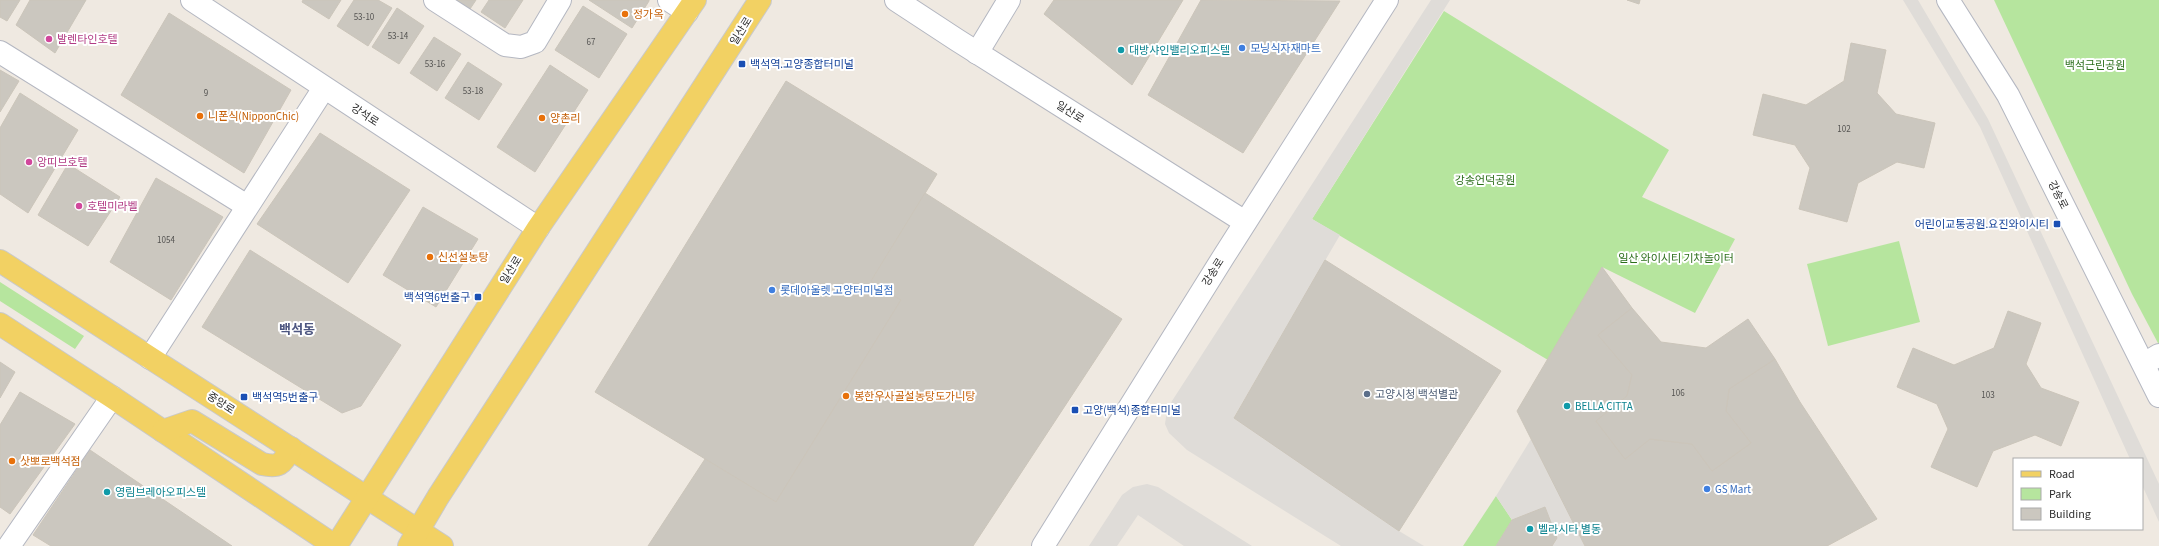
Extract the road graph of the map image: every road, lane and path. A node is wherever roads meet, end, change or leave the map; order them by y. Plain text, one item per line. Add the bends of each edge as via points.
1 (192, 0) edge
2 (435, 0) edge
3 (560, 0) edge
4 (760, 0) edge
5 (896, 0) edge
6 (1009, 0) edge
7 (1387, 0) edge
8 (1948, 0) edge
9 (684, 4) edge
10 (0, 52) edge
11 (977, 53) junction
12 (324, 88) junction
13 (246, 206) junction
14 (1245, 222) junction
15 (538, 228) junction
16 (0, 261) edge
17 (0, 324) edge
18 (150, 358) junction
19 (2151, 360) edge
20 (2159, 396) edge
21 (112, 397) junction
22 (163, 431) junction
23 (291, 448) junction
24 (368, 497) junction
25 (414, 539) edge
26 (7, 540) edge
27 (336, 546) edge
28 (442, 546) edge
29 (1043, 546) edge

1 - 12 street, 강석로
2 - 3 street via 505,45 521,47 535,42
4 - 25 main road, 일산로 via 438,497
5 - 11 street, 일산로
6 - 11 street
7 - 14 street, 강송로
8 - 19 street, 강송로 via 2008,95
9 - 15 main road, 일산로
10 - 13 street
11 - 14 street, 일산로
12 - 13 street
12 - 15 street, 강석로
13 - 18 street
14 - 29 street, 강송로
15 - 24 main road, 일산로
16 - 18 main road, 중앙로
17 - 21 main road
18 - 23 main road, 중앙로
19 - 20 street, 강송로
21 - 22 main road
21 - 26 street
22 - 23 main road via 192,421 262,464 274,466 282,463
22 - 27 main road
23 - 24 main road, 중앙로
24 - 25 main road, 중앙로
24 - 27 main road, 일산로
25 - 28 main road, 중앙로

